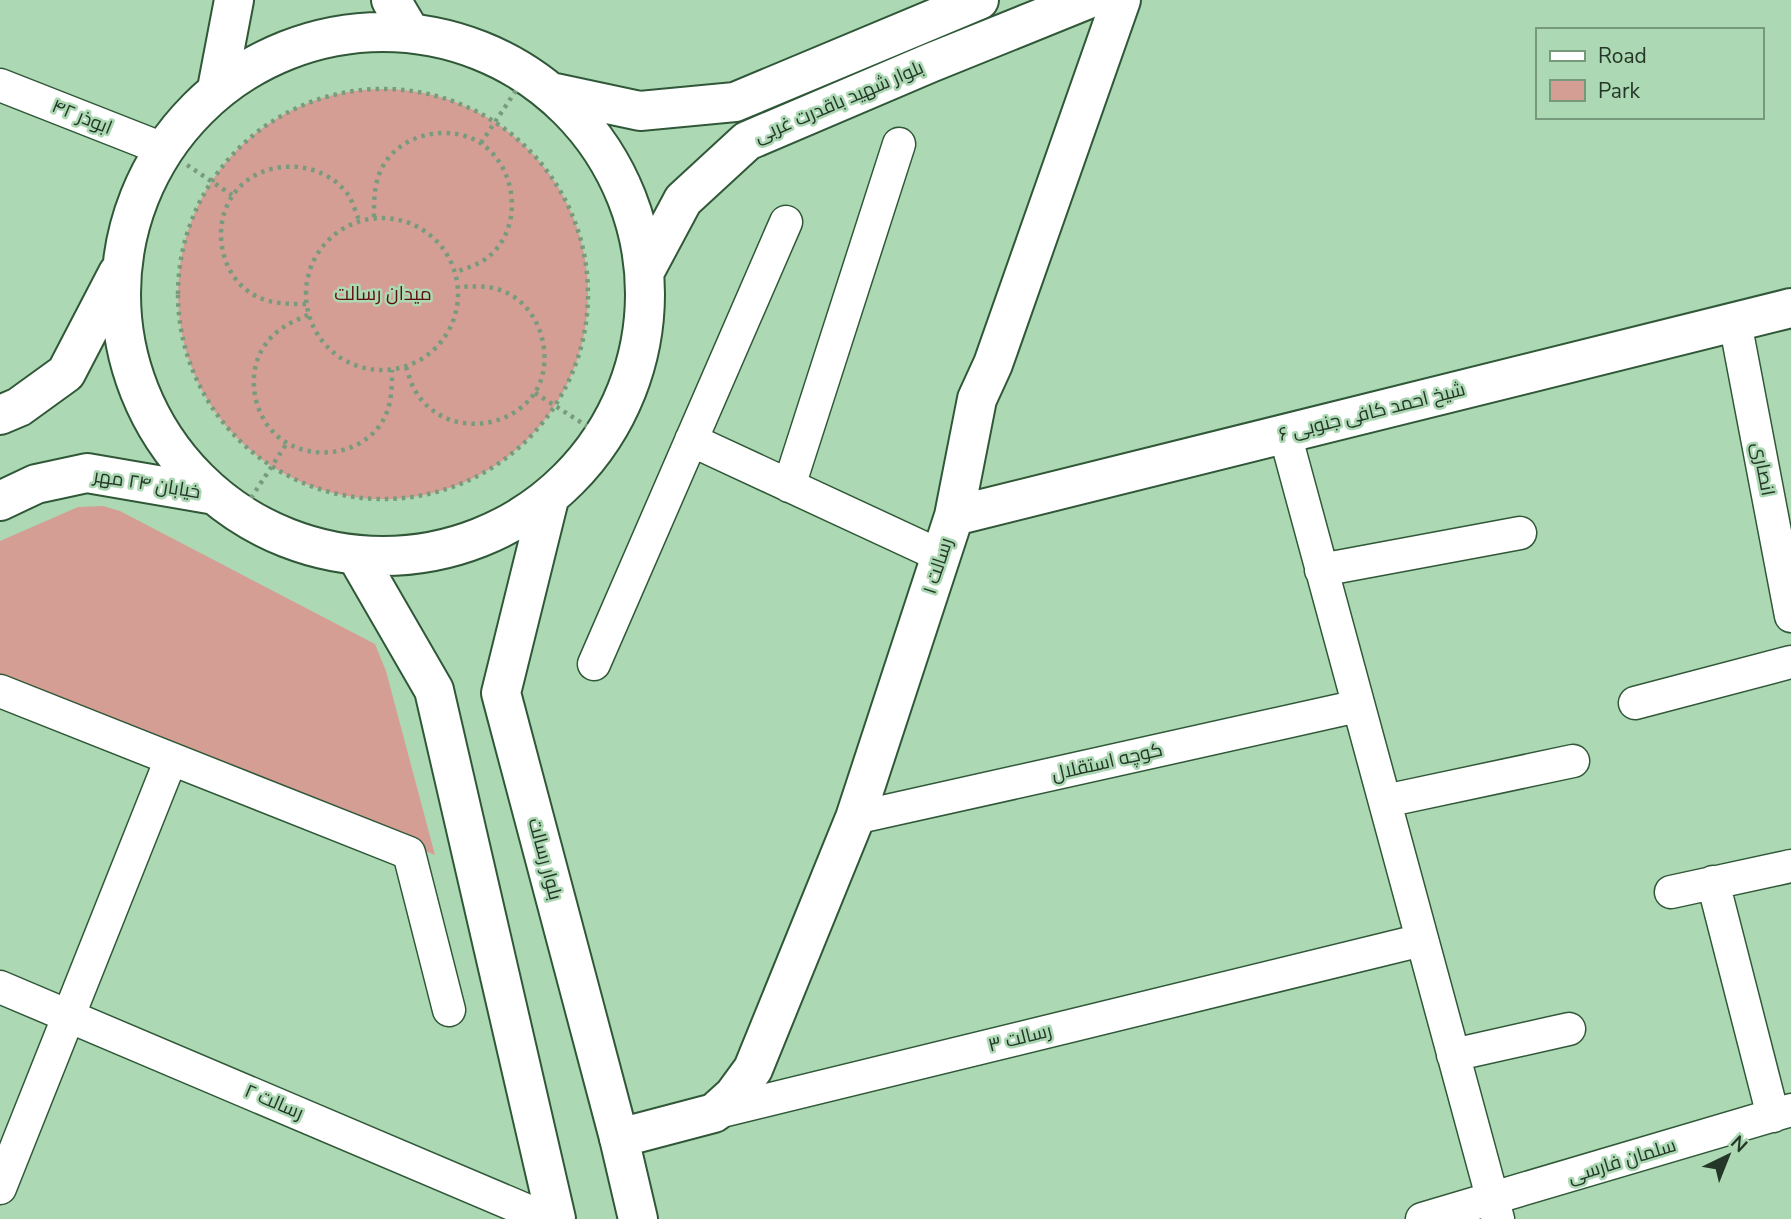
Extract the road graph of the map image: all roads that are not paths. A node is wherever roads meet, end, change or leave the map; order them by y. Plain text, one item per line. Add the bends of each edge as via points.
1 (234, 0) edge
2 (979, 0) edge
3 (1086, 0) edge
4 (1121, 0) edge
5 (401, 16) edge
6 (539, 83) junction
7 (0, 85) edge
8 (218, 89) junction
9 (899, 144) dead end
10 (163, 149) junction
11 (786, 222) dead end
12 (122, 265) junction
13 (645, 271) junction
14 (1791, 308) edge
15 (1735, 322) junction
16 (0, 415) edge
17 (1284, 434) junction
18 (691, 440) junction
19 (789, 486) junction
20 (549, 499) junction
21 (0, 501) edge
22 (228, 504) junction
23 (954, 516) junction
24 (1520, 533) dead end
25 (356, 555) junction
26 (941, 556) junction
27 (1321, 570) junction
28 (1791, 616) edge
29 (1791, 662) edge
30 (594, 664) dead end
31 (0, 691) edge
32 (1635, 703) dead end
33 (1358, 706) junction
34 (171, 759) junction
35 (1573, 761) dead end
36 (1385, 801) junction
37 (855, 818) junction
38 (1791, 866) edge
39 (1713, 882) junction
40 (1671, 892) dead end
41 (1422, 940) junction
42 (0, 986) edge
43 (449, 1010) dead end
44 (69, 1015) junction
45 (1569, 1028) dead end
46 (1454, 1055) junction
47 (714, 1113) junction
48 (1782, 1113) edge
49 (619, 1138) junction
50 (0, 1188) edge
51 (1495, 1209) edge
52 (547, 1219) edge
53 (556, 1219) edge
54 (638, 1219) edge
55 (1422, 1219) edge

1 - 8 main road
2 - 6 main road, بلوار شهید باقدرت غربی via 735,102 640,111
3 - 13 main road, بلوار شهید باقدرت غربی via 747,141 683,200
4 - 23 main road, رسالت ۱ via 977,399
5 - 6 main road via 471,46
5 - 8 main road via 359,32 308,41 260,61
6 - 13 main road via 587,129 616,172 635,220
7 - 10 street, ابوذر ۴۲
8 - 10 main road
9 - 19 street
10 - 12 main road via 135,205
11 - 18 street
12 - 16 main road via 66,373
12 - 22 main road via 121,317 131,367 150,415 179,458
13 - 20 main road via 646,314 639,357 625,399 579,470
14 - 15 main road, شیخ احمد کافی جنوبی ۶
15 - 17 main road, شیخ احمد کافی جنوبی ۶
15 - 28 street, انصاری
17 - 23 main road, شیخ احمد کافی جنوبی ۶
17 - 27 street
18 - 19 street
18 - 30 street
19 - 26 street
20 - 25 main road via 506,527 458,546 407,556
20 - 49 main road, بلوار رسالت via 500,693
21 - 22 main road, خیابان ۲۴ مهر via 36,484 87,473
22 - 25 main road via 296,541
23 - 26 main road, رسالت ۱
24 - 27 street
25 - 53 main road via 434,690
26 - 37 main road, رسالت ۱
27 - 33 street
29 - 32 street
31 - 34 street
33 - 36 street
33 - 37 street, کوچه استقلال
34 - 43 street via 409,853
34 - 44 street
35 - 36 street
36 - 41 street
37 - 47 main road, رسالت ۱ via 754,1069
38 - 39 street
39 - 40 street
39 - 48 street
41 - 46 street
41 - 47 street, رسالت ۳
42 - 44 street, رسالت ۲
44 - 50 street
44 - 52 street, رسالت ۲
45 - 46 street
46 - 51 street
47 - 49 main road, رسالت ۳
48 - 51 street, سلمان فارسی
49 - 54 main road, بلوار رسالت
51 - 55 street, سلمان فارسی

